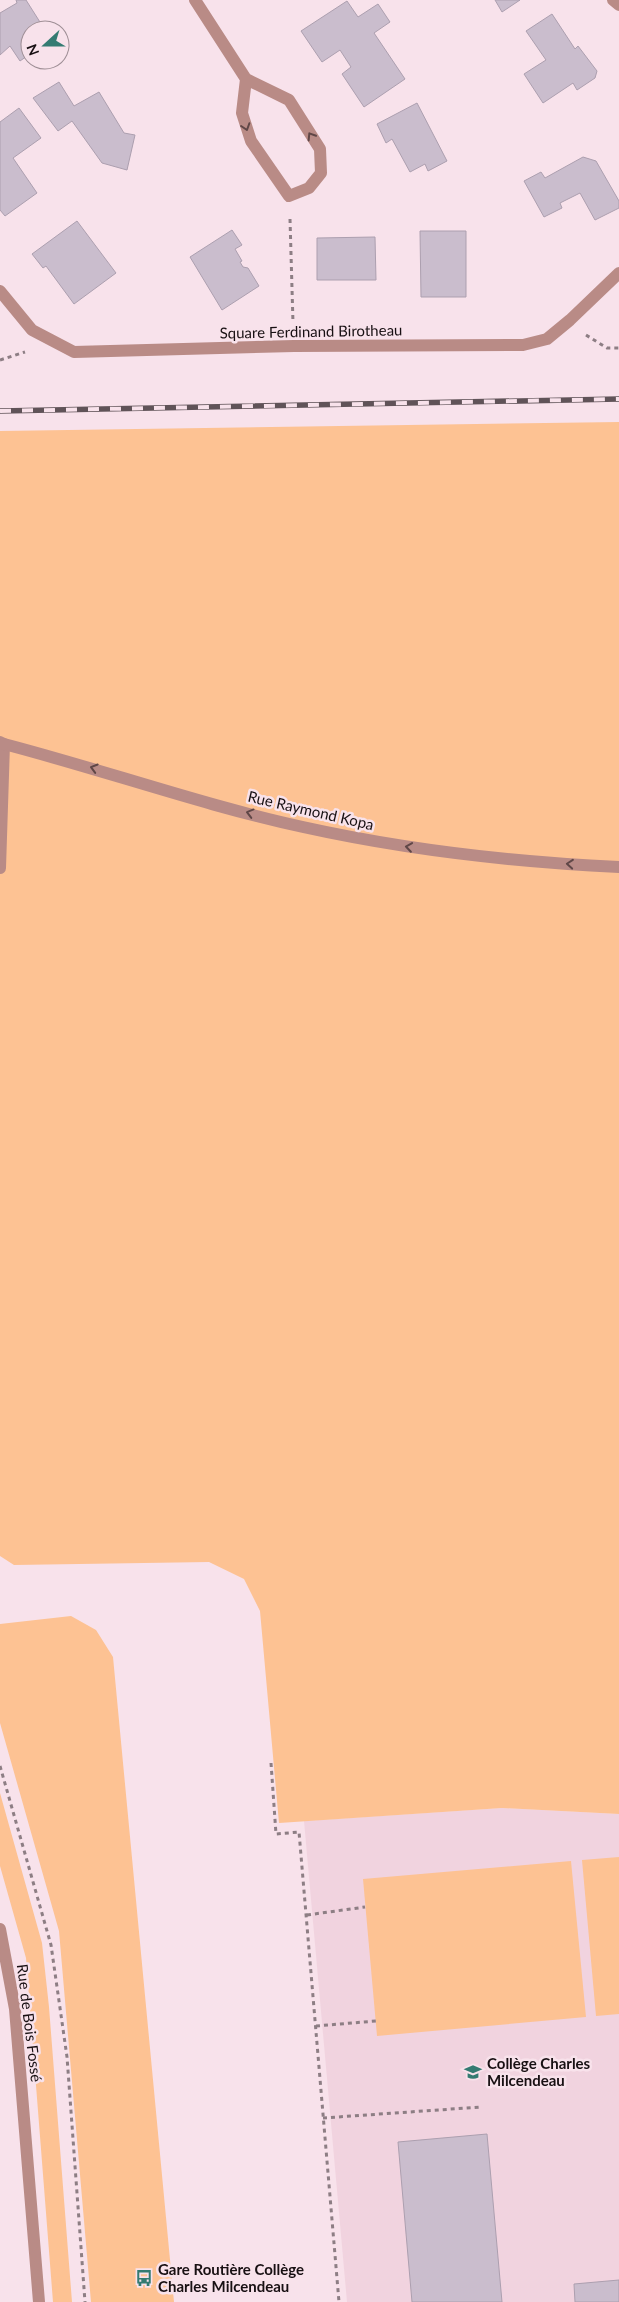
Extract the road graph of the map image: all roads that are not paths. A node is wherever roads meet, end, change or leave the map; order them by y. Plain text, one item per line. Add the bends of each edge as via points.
1 (195, 0) edge
2 (613, 0) edge
3 (619, 5) edge
4 (246, 79) junction
5 (619, 273) edge
6 (0, 292) edge
7 (2, 743) edge
8 (619, 867) edge
9 (0, 868) edge
10 (0, 1929) edge
11 (39, 2302) edge

1 - 4 street
2 - 3 street
4 -> 4 street via 242,113 251,141 289,196 309,188 321,174 320,150 289,100
5 - 6 street, Square Ferdinand Birotheau via 547,339 523,345 294,346 74,352 32,330
8 -> 7 street, Rue Raymond Kopa via 481,857 391,845 293,824
7 - 9 street
10 - 11 street, Rue de Bois Fossé via 15,2009

